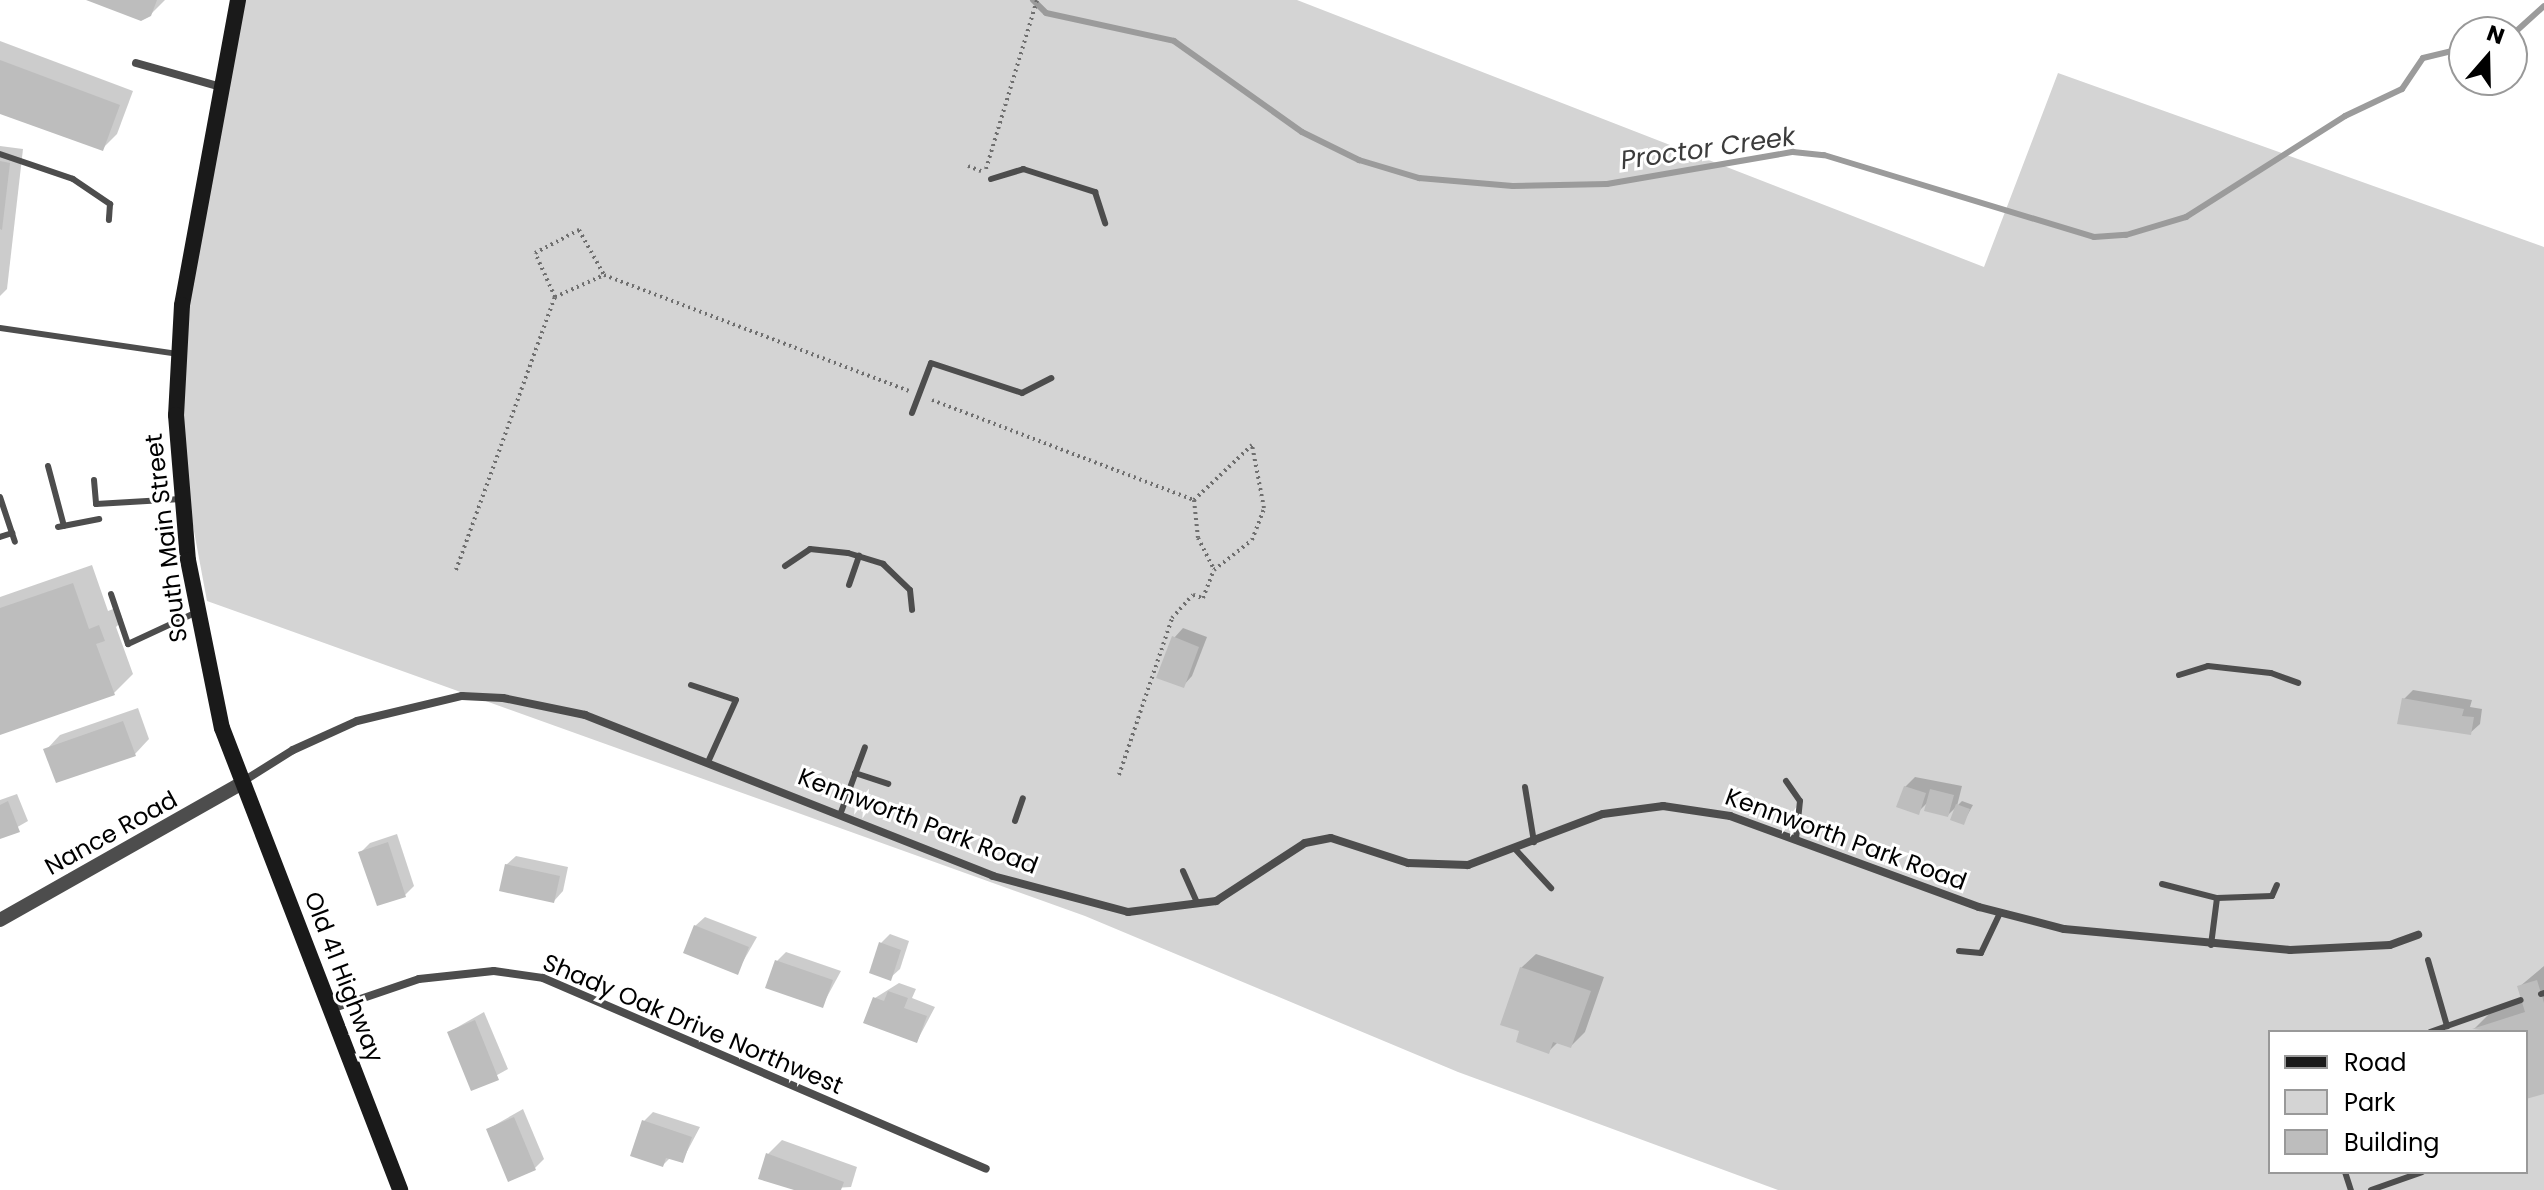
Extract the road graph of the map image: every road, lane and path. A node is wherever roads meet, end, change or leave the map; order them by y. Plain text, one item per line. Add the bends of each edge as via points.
1 (238, 0) edge
2 (1037, 0) edge
3 (136, 63) dead end
4 (221, 87) junction
5 (0, 154) edge
6 (968, 166) dead end
7 (991, 179) dead end
8 (109, 220) dead end
9 (1105, 223) dead end
10 (604, 275) junction
11 (555, 297) junction
12 (0, 328) edge
13 (179, 354) junction
14 (1051, 378) dead end
15 (918, 395) junction
16 (912, 413) dead end
17 (48, 466) dead end
18 (94, 480) dead end
19 (0, 497) edge
20 (182, 499) junction
21 (1194, 500) junction
22 (99, 519) dead end
23 (12, 533) junction
24 (0, 537) edge
25 (15, 542) dead end
26 (859, 556) junction
27 (785, 566) dead end
28 (456, 570) dead end
29 (1214, 570) junction
30 (849, 585) dead end
31 (111, 594) dead end
32 (912, 610) dead end
33 (197, 612) junction
34 (2179, 675) dead end
35 (2298, 683) dead end
36 (691, 685) dead end
37 (865, 747) dead end
38 (708, 762) junction
39 (855, 773) junction
40 (1119, 775) dead end
41 (1786, 781) dead end
42 (242, 783) junction
43 (888, 784) dead end
44 (1525, 787) dead end
45 (1023, 798) dead end
46 (840, 815) junction
47 (1015, 821) dead end
48 (1796, 840) junction
49 (1534, 842) junction
50 (1516, 850) junction
51 (1183, 871) dead end
52 (2162, 884) dead end
53 (2277, 885) dead end
54 (1551, 888) dead end
55 (2217, 898) junction
56 (1199, 906) junction
57 (2000, 913) junction
58 (0, 920) edge
59 (2418, 935) dead end
60 (2211, 945) junction
61 (1959, 951) dead end
62 (2428, 960) dead end
63 (2521, 1000) dead end
64 (331, 1009) junction
65 (2447, 1026) junction
66 (2436, 1030) edge
67 (986, 1169) dead end
68 (2416, 1174) edge
69 (400, 1190) edge
70 (2371, 1190) edge

1 - 4 main road, South Main Street
2 - 6 path via 985,173
3 - 4 street
4 - 13 main road, South Main Street via 195,216
5 - 8 lane via 73,179 110,204
7 - 9 lane via 1023,169 1095,192
10 - 11 path
10 - 11 path via 579,230 535,253
10 - 15 path
11 - 28 path
12 - 13 lane
13 - 20 main road, South Main Street via 176,415
14 - 15 lane via 1022,393 931,363
15 - 16 lane
15 - 21 path
17 - 22 lane via 61,527
18 - 20 lane via 96,504
19 - 23 lane
20 - 33 main road, South Main Street
21 - 29 path via 1198,538
21 - 29 path via 1252,445 1264,508 1252,540
23 - 24 lane
23 - 25 lane
26 - 27 lane via 810,549
26 - 30 lane
26 - 32 lane via 883,564 910,590
29 - 40 path via 1203,598 1193,595 1172,618
31 - 33 lane via 128,644
33 - 42 main road, South Main Street via 222,728
34 - 35 lane via 2208,666 2271,673
36 - 38 lane via 736,700
37 - 39 lane
38 - 42 street, Kennworth Park Road via 545,704 462,696 357,721 293,750
38 - 46 street, Kennworth Park Road
39 - 43 lane
39 - 46 lane
41 - 48 lane via 1800,801
42 - 58 street, Nance Road
42 - 64 main road, Old 41 Highway
44 - 49 lane
45 - 47 lane
46 - 56 street, Kennworth Park Road via 993,876 1100,907 1128,912
48 - 49 street, Kennworth Park Road via 1730,816 1663,806 1603,814
48 - 57 street, Kennworth Park Road
49 - 50 street, Kennworth Park Road
50 - 54 lane
50 - 56 street, Kennworth Park Road via 1468,865 1428,867 1344,841 1318,840
51 - 56 lane
52 - 55 lane
53 - 55 lane via 2272,896
55 - 60 lane
57 - 60 street, Kennworth Park Road via 2064,929
57 - 61 lane via 1981,953
59 - 60 street, Kennworth Park Road via 2390,945 2342,950
62 - 65 lane
63 - 65 lane
64 - 67 street, Shady Oak Drive Northwest via 419,979 494,971 543,978
64 - 69 main road, Old 41 Highway
65 - 66 lane
68 - 70 lane

